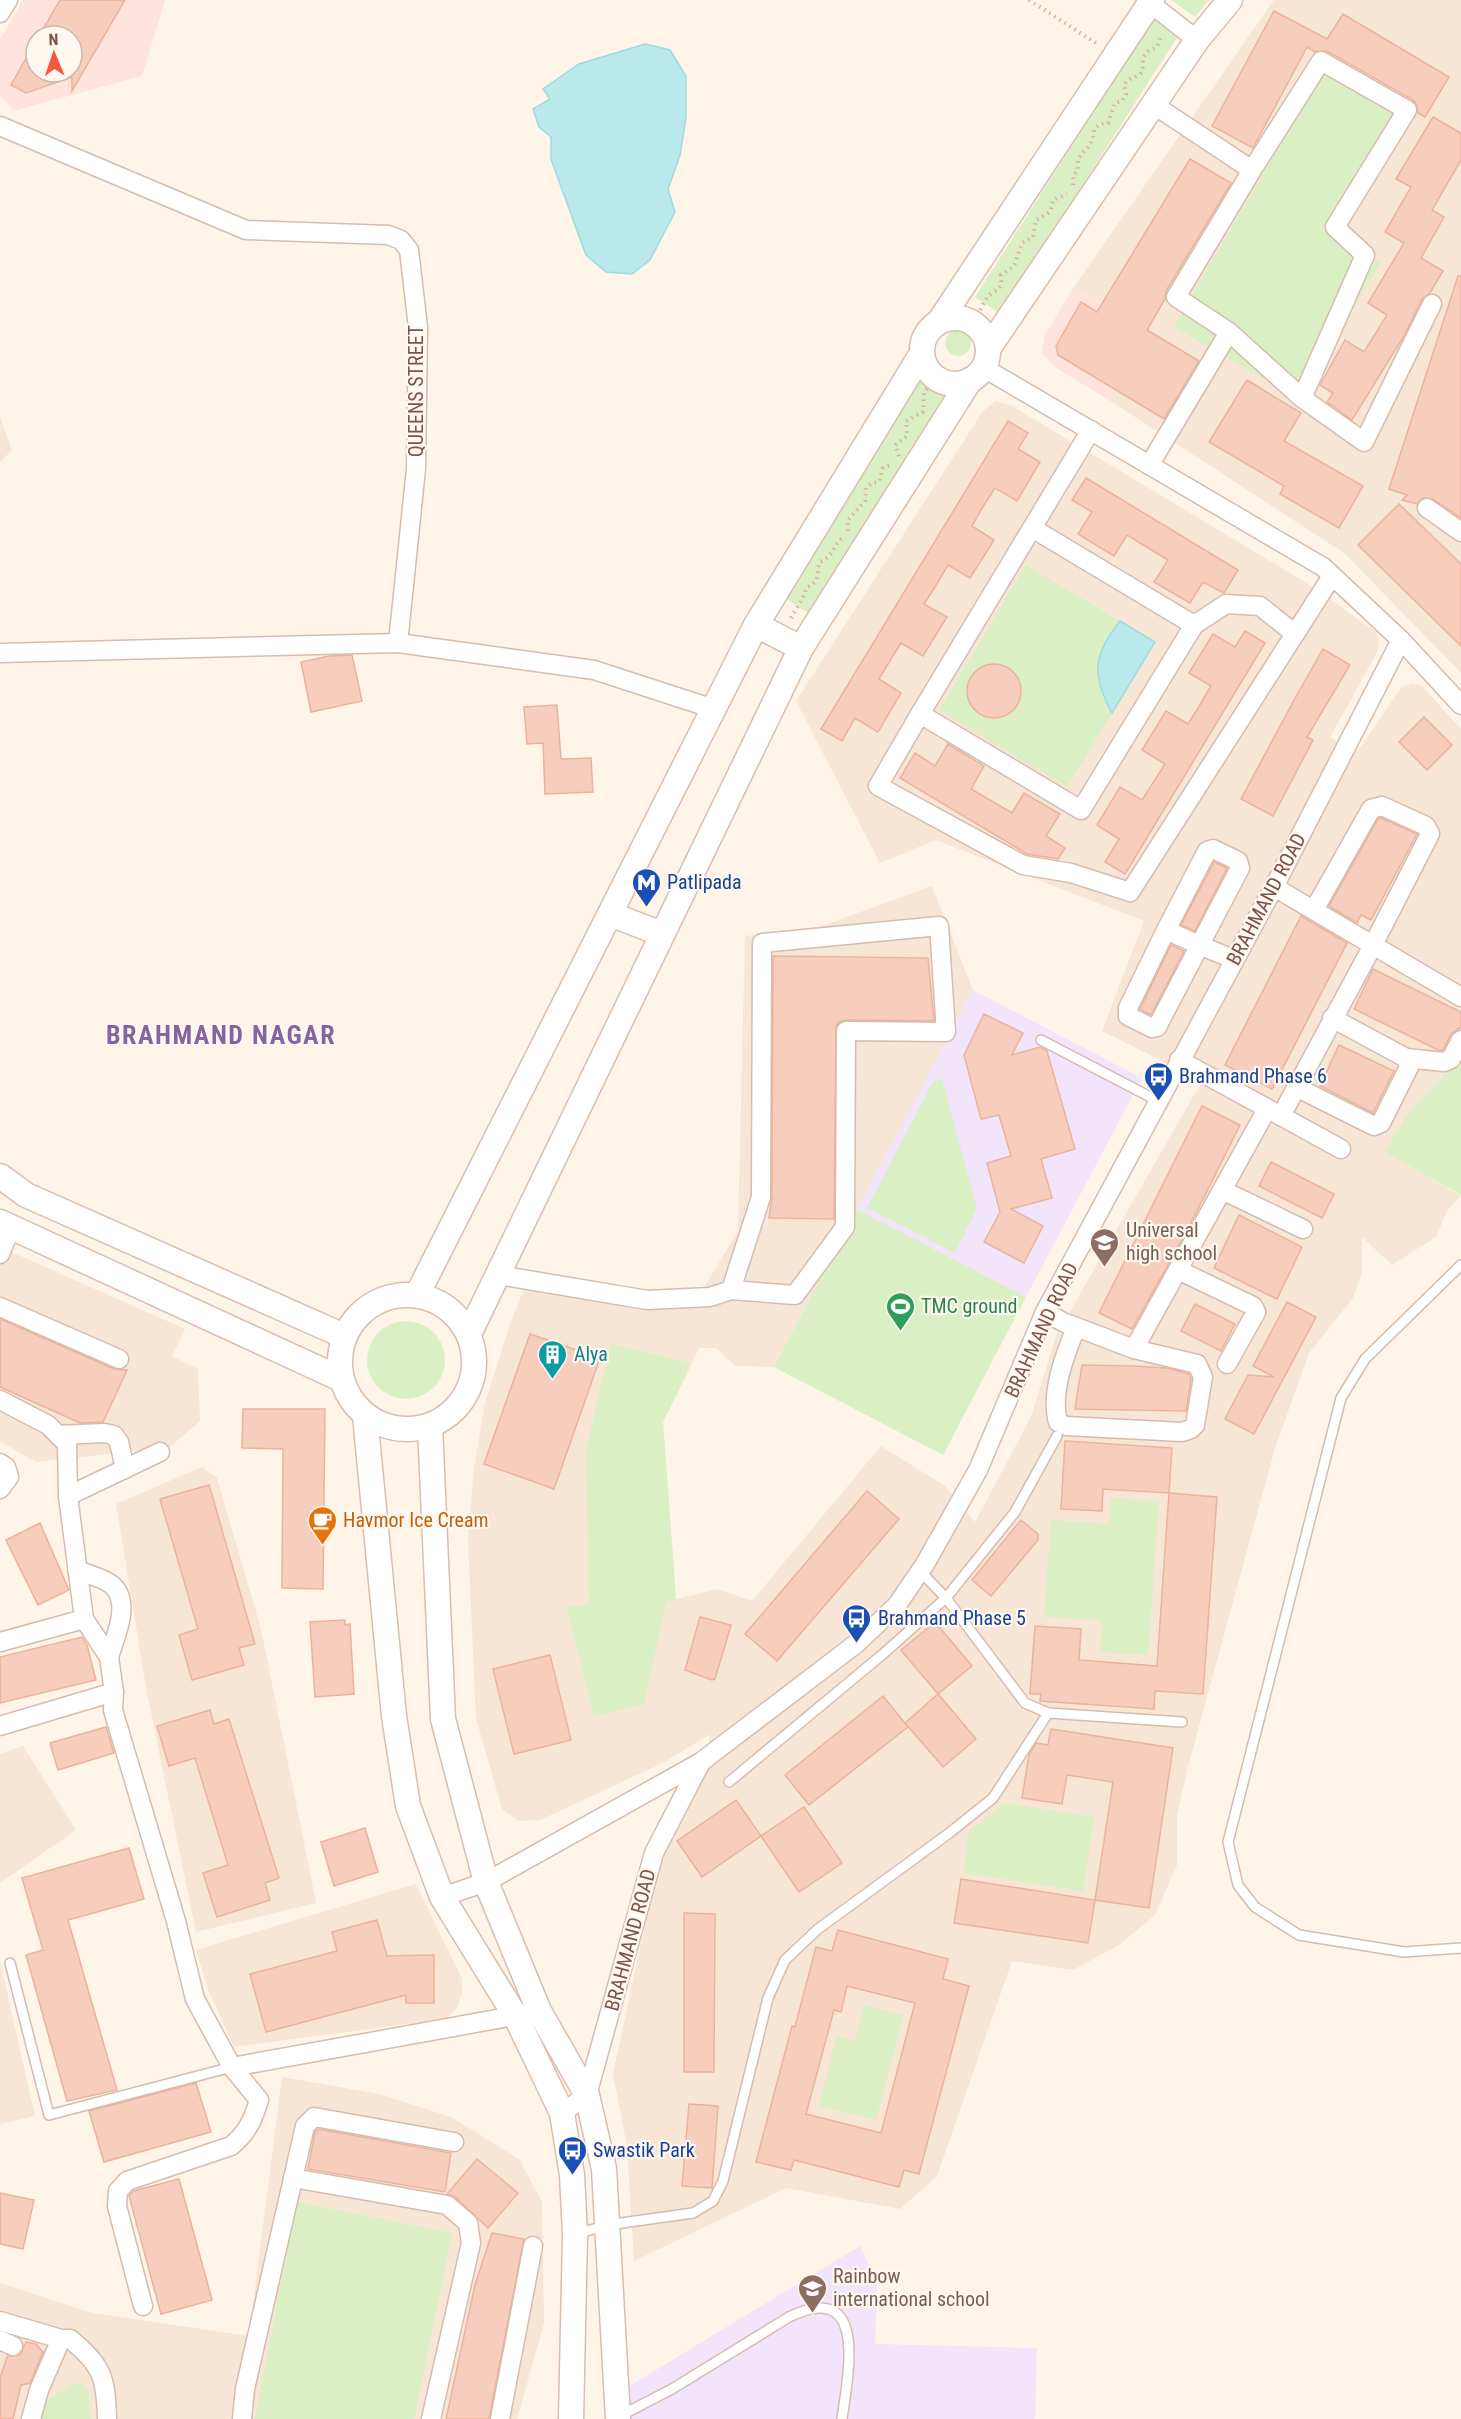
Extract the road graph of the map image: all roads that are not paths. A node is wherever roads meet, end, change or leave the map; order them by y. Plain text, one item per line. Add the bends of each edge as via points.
1 (8, 0) edge
2 (1230, 0) edge
3 (1149, 1) edge
4 (0, 13) edge
5 (1197, 40) junction
6 (1154, 105) junction
7 (0, 126) edge
8 (1252, 170) junction
9 (1432, 304) dead end
10 (939, 322) junction
11 (1229, 332) junction
12 (922, 353) junction
13 (981, 366) junction
14 (1302, 398) junction
15 (1091, 430) junction
16 (1150, 464) junction
17 (1427, 508) dead end
18 (1032, 528) junction
19 (1461, 532) edge
20 (1332, 576) junction
21 (756, 625) junction
22 (1194, 625) junction
23 (1295, 634) junction
24 (1401, 640) junction
25 (398, 643) junction
26 (791, 643) junction
27 (0, 653) edge
28 (1461, 705) edge
29 (714, 709) junction
30 (920, 714) junction
31 (1274, 887) junction
32 (1314, 910) junction
33 (610, 914) junction
34 (1166, 930) junction
35 (662, 934) junction
36 (1199, 945) junction
37 (1373, 945) junction
38 (1233, 960) junction
39 (1461, 997) edge
40 (1332, 1018) junction
41 (1041, 1040) dead end
42 (1461, 1040) edge
43 (1406, 1058) junction
44 (1179, 1060) junction
45 (1296, 1087) junction
46 (1158, 1101) junction
47 (1274, 1112) junction
48 (1341, 1149) dead end
49 (0, 1176) edge
50 (1222, 1190) junction
51 (6, 1225) edge
52 (1303, 1229) dead end
53 (0, 1254) edge
54 (1461, 1264) edge
55 (1178, 1270) junction
56 (498, 1275) junction
57 (731, 1290) junction
58 (417, 1295) junction
59 (0, 1307) edge
60 (1045, 1312) junction
61 (1076, 1328) junction
62 (469, 1334) junction
63 (344, 1336) junction
64 (1134, 1349) junction
65 (119, 1359) dead end
66 (1227, 1364) dead end
67 (341, 1379) junction
68 (0, 1400) edge
69 (365, 1416) junction
70 (430, 1426) junction
71 (58, 1435) junction
72 (1057, 1436) dead end
73 (160, 1452) dead end
74 (0, 1463) edge
75 (125, 1468) junction
76 (0, 1490) edge
77 (68, 1496) junction
78 (77, 1570) junction
79 (920, 1571) junction
80 (946, 1598) junction
81 (84, 1619) junction
82 (0, 1642) edge
83 (109, 1658) junction
84 (114, 1692) junction
85 (1048, 1713) junction
86 (1182, 1722) dead end
87 (0, 1726) edge
88 (701, 1762) junction
89 (729, 1782) dead end
90 (486, 1882) junction
91 (442, 1897) junction
92 (1461, 1948) edge
93 (10, 1963) dead end
94 (528, 2014) junction
95 (232, 2067) junction
96 (587, 2095) junction
97 (562, 2114) junction
98 (454, 2142) dead end
99 (293, 2178) junction
100 (608, 2225) junction
101 (575, 2234) junction
102 (533, 2246) dead end
103 (143, 2306) dead end
104 (0, 2321) edge
105 (61, 2339) junction
106 (617, 2418) edge
107 (31, 2419) edge
108 (107, 2419) edge
109 (242, 2419) edge
110 (431, 2419) edge
111 (500, 2419) edge
112 (571, 2419) edge
113 (842, 2419) edge

1 - 4 street
2 - 5 street
3 - 5 street
3 - 10 street
5 - 6 street
6 - 8 street
6 - 13 street
7 - 25 street, QUEENS STREET via 246,230 388,235 401,240 409,250 418,327 416,469
8 - 11 street via 1176,297
8 - 14 street via 1321,62 1407,110 1335,227 1365,255
9 - 14 street via 1364,442
10 - 12 street via 926,335
10 - 13 street via 958,318 982,332
11 - 14 street
11 - 16 street
12 - 13 street via 926,367 937,378 953,384
12 - 21 street
13 - 15 street
13 - 26 street
15 - 16 street
15 - 18 street
16 - 20 street
17 - 19 street
18 - 22 street
18 - 30 street
20 - 23 street
20 - 24 street
21 - 26 street
21 - 29 street
22 - 23 street via 1226,604 1260,606
22 - 30 street via 1081,810
23 - 30 street via 1130,892 1071,873 1023,865 878,786
24 - 28 street
24 - 31 street, BRAHMAND ROAD
25 - 27 street
25 - 29 street via 594,670
26 - 35 street
29 - 33 street
31 - 32 street
31 - 38 street, BRAHMAND ROAD
32 - 37 street
32 - 37 street via 1371,809 1382,806 1426,826 1430,834
33 - 35 street
33 - 58 street
34 - 36 street
34 - 36 street via 1207,851 1213,849 1238,861 1240,868
34 - 36 street via 1128,1008 1128,1016 1152,1028 1157,1027
35 - 56 street
36 - 38 street
37 - 39 street
37 - 40 street
38 - 44 street, BRAHMAND ROAD
40 - 43 street
40 - 45 street
41 - 46 lane
42 - 43 street via 1451,1059 1444,1062
43 - 45 street via 1409,1067 1381,1123 1374,1126
44 - 46 street, BRAHMAND ROAD
44 - 47 street
45 - 47 street
46 - 60 street, BRAHMAND ROAD
47 - 48 street
47 - 50 street
49 - 63 street via 26,1195
50 - 52 street
50 - 55 street
51 - 53 street
51 - 67 street
54 - 92 lane via 1365,1359 1341,1398 1228,1842 1238,1885 1255,1907 1299,1935 1404,1952
55 - 64 street
55 - 66 street via 1252,1306 1256,1312
56 - 57 street via 647,1300 710,1297
56 - 62 street
57 - 57 street via 795,1295 845,1227 846,1031 946,1032 939,926 762,943 761,1197
58 - 62 street via 438,1302 456,1315
58 - 63 street via 394,1295 374,1303 356,1317
59 - 65 street
60 - 61 street
60 - 79 street, BRAHMAND ROAD via 978,1470
61 - 64 street
61 - 64 street via 1061,1365 1055,1413 1058,1422 1066,1426 1182,1432 1191,1429 1203,1377 1201,1369 1193,1362
62 - 70 street via 475,1355 474,1378 465,1399 450,1415
63 - 67 street via 339,1357
67 - 69 street via 350,1399
68 - 71 street via 48,1425
69 - 70 street via 385,1426 408,1430
69 - 91 street via 394,1716 408,1806
70 - 90 street via 443,1719
71 - 75 street via 114,1435
71 - 77 street via 67,1444
72 - 80 lane via 1015,1512
73 - 75 street
74 - 76 street via 9,1477
75 - 77 street
77 - 78 street
78 - 81 street
78 - 83 street via 111,1585 121,1597 121,1614
79 - 80 lane
79 - 88 street, BRAHMAND ROAD via 897,1605 857,1642
80 - 85 lane via 1025,1703
80 - 89 lane
81 - 82 street
81 - 83 street
83 - 84 street
84 - 87 street
84 - 95 street via 113,1710 195,1998
85 - 86 lane
85 - 100 lane via 993,1798 818,1929 785,1960 768,1998 723,2181 713,2201 693,2213
88 - 90 street, BRAHMAND ROAD
88 - 96 street, BRAHMAND ROAD via 654,1853
90 - 91 street, BRAHMAND ROAD
90 - 94 street
91 - 94 street
93 - 95 lane via 49,2115
94 - 95 street
94 - 96 street
94 - 97 street
95 - 103 street via 259,2100 245,2134 231,2145 128,2181 118,2191 117,2206
96 - 97 street
96 - 100 street via 604,2169
97 - 101 street via 572,2175
98 - 99 street via 314,2117 305,2126
99 - 109 street via 245,2389
99 - 110 street via 447,2205 468,2223 471,2243
100 - 101 lane
100 - 106 street
101 - 112 street
102 - 111 street
104 - 105 street
105 - 107 street
105 - 108 street via 70,2338 101,2370
106 - 113 lane via 789,2317 822,2306 834,2310 848,2336 850,2357

